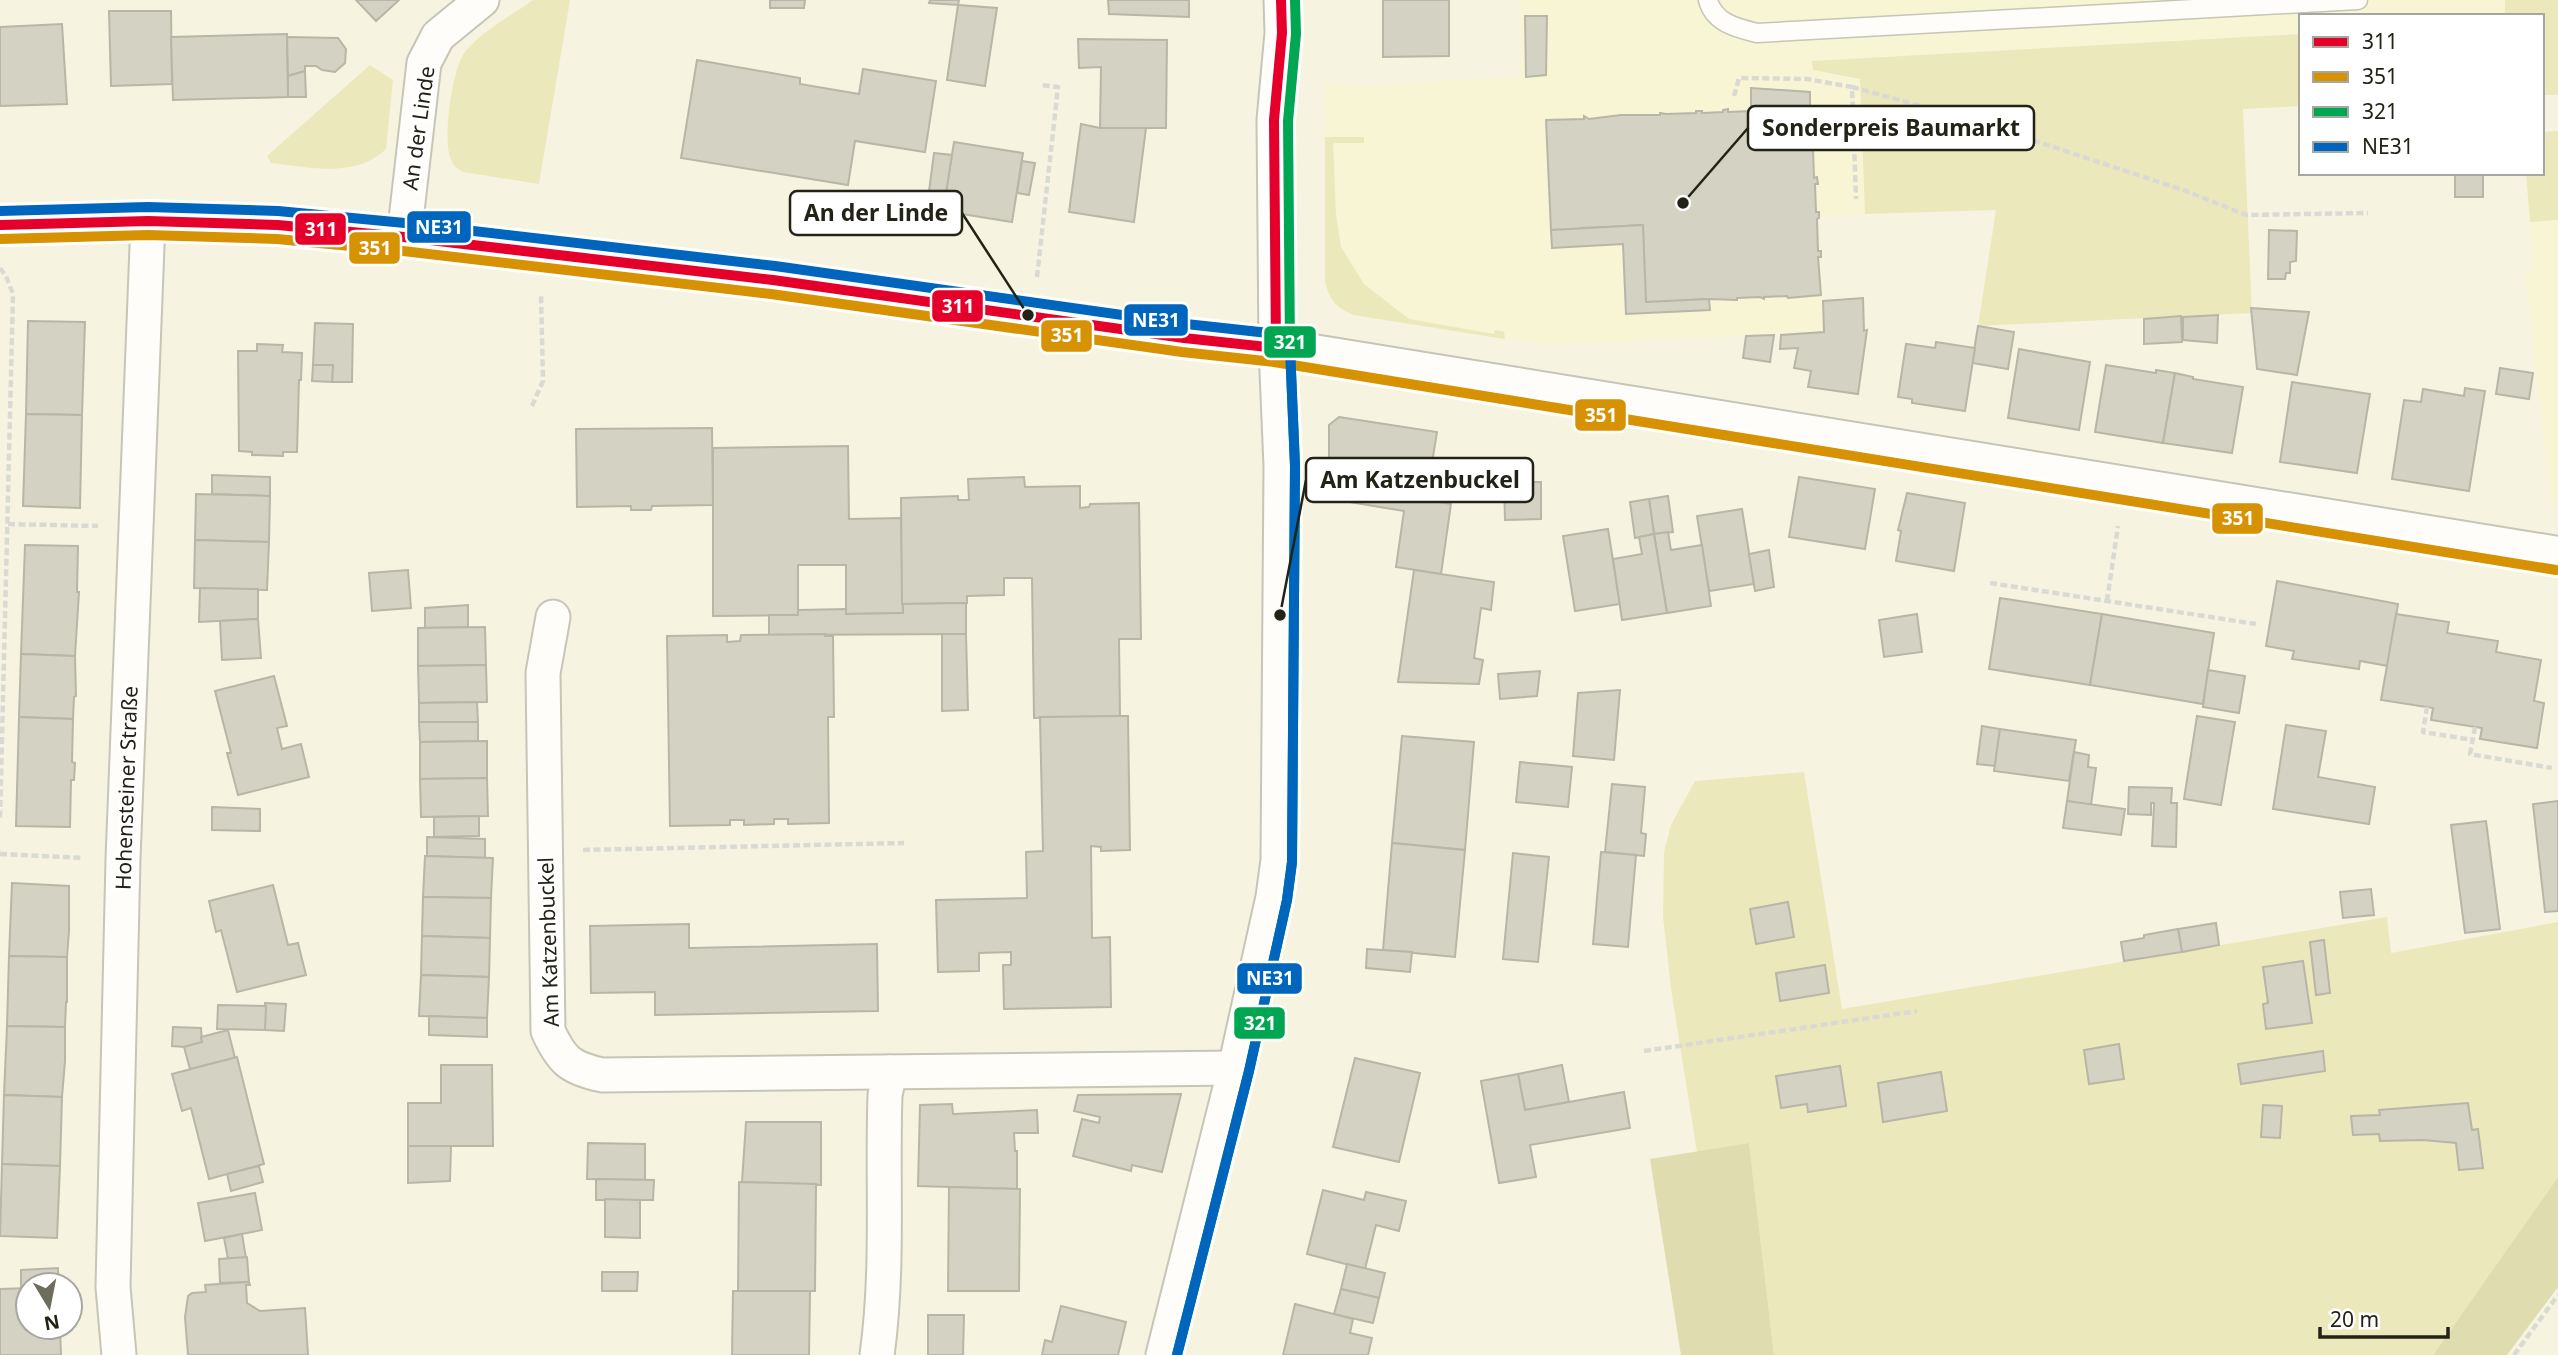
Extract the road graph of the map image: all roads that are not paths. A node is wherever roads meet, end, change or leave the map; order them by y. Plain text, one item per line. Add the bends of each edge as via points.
1 (482, 0) edge
2 (1281, 0) edge
3 (1708, 0) edge
4 (2358, 0) edge
5 (148, 221) junction
6 (0, 225) edge
7 (404, 237) junction
8 (1276, 348) junction
9 (2558, 556) edge
10 (553, 617) dead end
11 (1235, 1068) junction
12 (890, 1072) junction
13 (119, 1355) edge
14 (877, 1355) edge
15 (1163, 1355) edge

1 - 7 street, An der Linde via 438,36 424,63
2 - 8 street via 1274,120
3 - 4 lane via 1728,26 1757,33
5 - 6 main road
5 - 7 main road via 278,225
5 - 13 street, Hohensteiner Straße via 123,859 113,1287
7 - 8 main road via 774,280
8 - 9 main road
8 - 11 street via 1281,466 1279,848 1273,897
10 - 12 street, Am Katzenbuckel via 543,673 548,1031 559,1054 578,1070 602,1075
11 - 12 street, Am Katzenbuckel
11 - 15 street
12 - 14 street via 885,1095 883,1280

